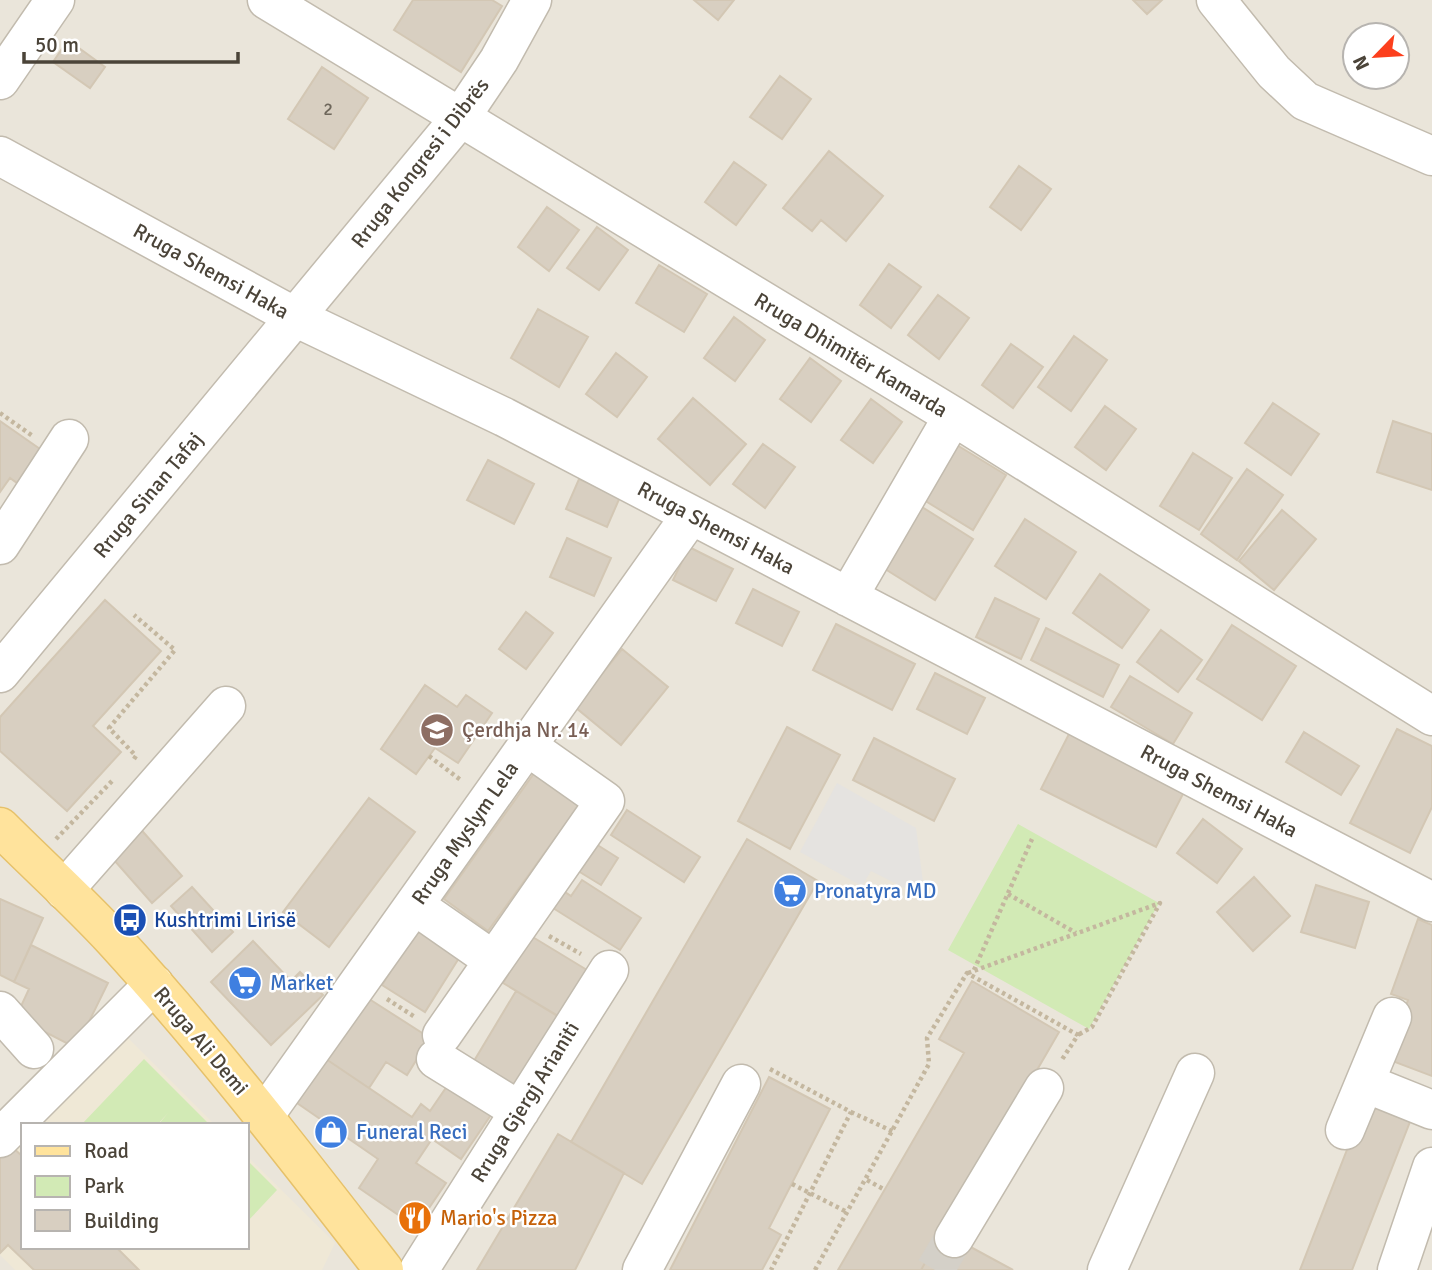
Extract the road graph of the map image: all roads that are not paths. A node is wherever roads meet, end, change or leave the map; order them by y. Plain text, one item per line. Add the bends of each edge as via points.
1 (55, 0) edge
2 (267, 0) edge
3 (532, 0) edge
4 (1216, 0) edge
5 (0, 80) edge
6 (460, 118) junction
7 (1429, 145) edge
8 (0, 156) edge
9 (297, 318) junction
10 (953, 416) junction
11 (69, 439) dead end
12 (691, 515) junction
13 (0, 545) edge
14 (848, 597) junction
15 (0, 673) edge
16 (226, 706) dead end
17 (1432, 716) edge
18 (527, 746) junction
19 (0, 827) edge
20 (64, 890) junction
21 (1432, 902) edge
22 (414, 905) junction
23 (493, 960) junction
24 (609, 970) road end
25 (154, 984) junction
26 (0, 1011) edge
27 (1392, 1017) dead end
28 (34, 1049) dead end
29 (1195, 1073) dead end
30 (1365, 1083) junction
31 (1044, 1088) road end
32 (737, 1091) road end
33 (1432, 1110) edge
34 (520, 1111) junction
35 (264, 1116) junction
36 (1345, 1130) dead end
37 (0, 1139) edge
38 (1432, 1167) edge
39 (954, 1238) tunnel mouth
40 (1411, 1258) edge
41 (384, 1270) edge
42 (419, 1270) edge
43 (642, 1270) edge
44 (1107, 1270) edge

1 - 5 street
2 - 6 street, Rruga Dhimitër Kamarda
3 - 6 street, Rruga Kongresi i Dibrës
4 - 7 street via 1274,72 1305,101
6 - 9 street, Rruga Kongresi i Dibrës
6 - 10 street, Rruga Dhimitër Kamarda
8 - 9 street, Rruga Shemsi Haka
9 - 12 street, Rruga Shemsi Haka via 504,417
9 - 15 street, Rruga Sinan Tafaj
10 - 14 street
10 - 17 street, Rruga Dhimitër Kamarda
11 - 13 street
12 - 14 street, Rruga Shemsi Haka
12 - 18 street, Rruga Myslym Lela
14 - 21 street, Rruga Shemsi Haka
16 - 20 street
18 - 22 street, Rruga Myslym Lela
18 - 23 street via 605,801
19 - 20 main road, Rruga Ali Demi
20 - 25 main road, Rruga Ali Demi
22 - 23 street
22 - 35 street, Rruga Myslym Lela
23 - 34 street via 439,1047
24 - 34 street, Rruga Gjergj Arianiti
25 - 35 main road, Rruga Ali Demi
25 - 37 street
26 - 28 street
27 - 30 street
29 - 44 street
30 - 33 street
30 - 36 street
31 - 39 street
32 - 43 street
34 - 42 street, Rruga Gjergj Arianiti
35 - 41 main road, Rruga Ali Demi
38 - 40 street

